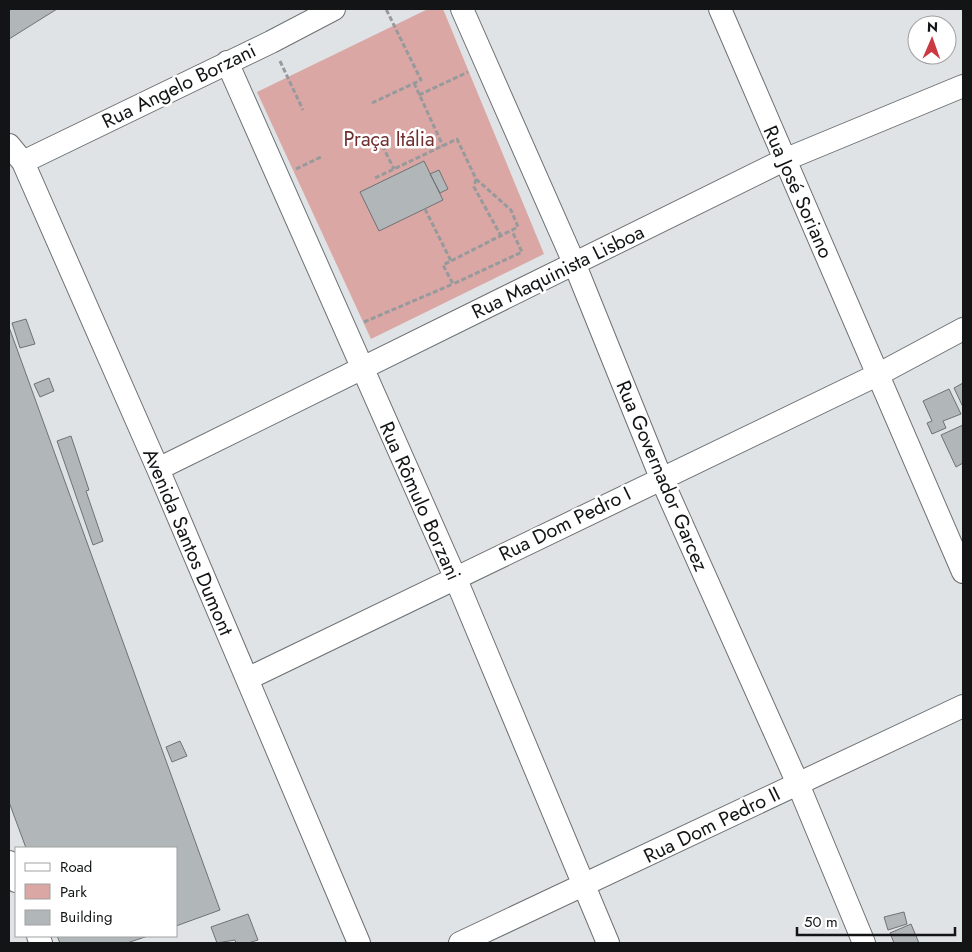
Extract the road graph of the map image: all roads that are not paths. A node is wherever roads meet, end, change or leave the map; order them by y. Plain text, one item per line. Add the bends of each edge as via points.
1 (334, 9) edge
2 (462, 9) edge
3 (720, 9) edge
4 (227, 62) junction
5 (963, 86) edge
6 (9, 145) edge
7 (784, 160) junction
8 (23, 162) junction
9 (575, 265) junction
10 (963, 329) edge
11 (361, 370) junction
12 (879, 374) junction
13 (158, 469) junction
14 (661, 478) junction
15 (963, 572) edge
16 (454, 577) junction
17 (247, 679) junction
18 (963, 706) edge
19 (798, 784) junction
20 (9, 862) edge
21 (15, 878) edge
22 (583, 886) junction
23 (359, 943) edge
24 (460, 943) edge
25 (608, 943) edge
26 (864, 943) edge

1 - 4 street, Rua Angelo Borzani
2 - 9 street, Rua Governador Garcez
3 - 7 street, Rua José Soriano
4 - 8 street, Rua Angelo Borzani
4 - 11 street, Rua Rômulo Borzani
5 - 7 street, Rua Maquinista Lisboa
6 - 8 street, Avenida Santos Dumont
7 - 9 street, Rua Maquinista Lisboa
7 - 12 street, Rua José Soriano
8 - 13 street, Avenida Santos Dumont
9 - 11 street, Rua Maquinista Lisboa
9 - 14 street, Rua Governador Garcez
10 - 12 street, Rua Dom Pedro I
11 - 13 street, Rua Maquinista Lisboa
11 - 16 street, Rua Rômulo Borzani
12 - 14 street, Rua Dom Pedro I
12 - 15 street, Rua José Soriano
13 - 17 street, Avenida Santos Dumont
14 - 16 street, Rua Dom Pedro I
14 - 19 street, Rua Governador Garcez
16 - 17 street, Rua Dom Pedro I
16 - 22 street, Rua Rômulo Borzani
17 - 23 street, Avenida Santos Dumont
18 - 19 street, Rua Dom Pedro II
19 - 22 street, Rua Dom Pedro II
19 - 26 street, Rua Governador Garcez
20 - 21 street
22 - 24 street, Rua Dom Pedro II
22 - 25 street, Rua Rômulo Borzani

